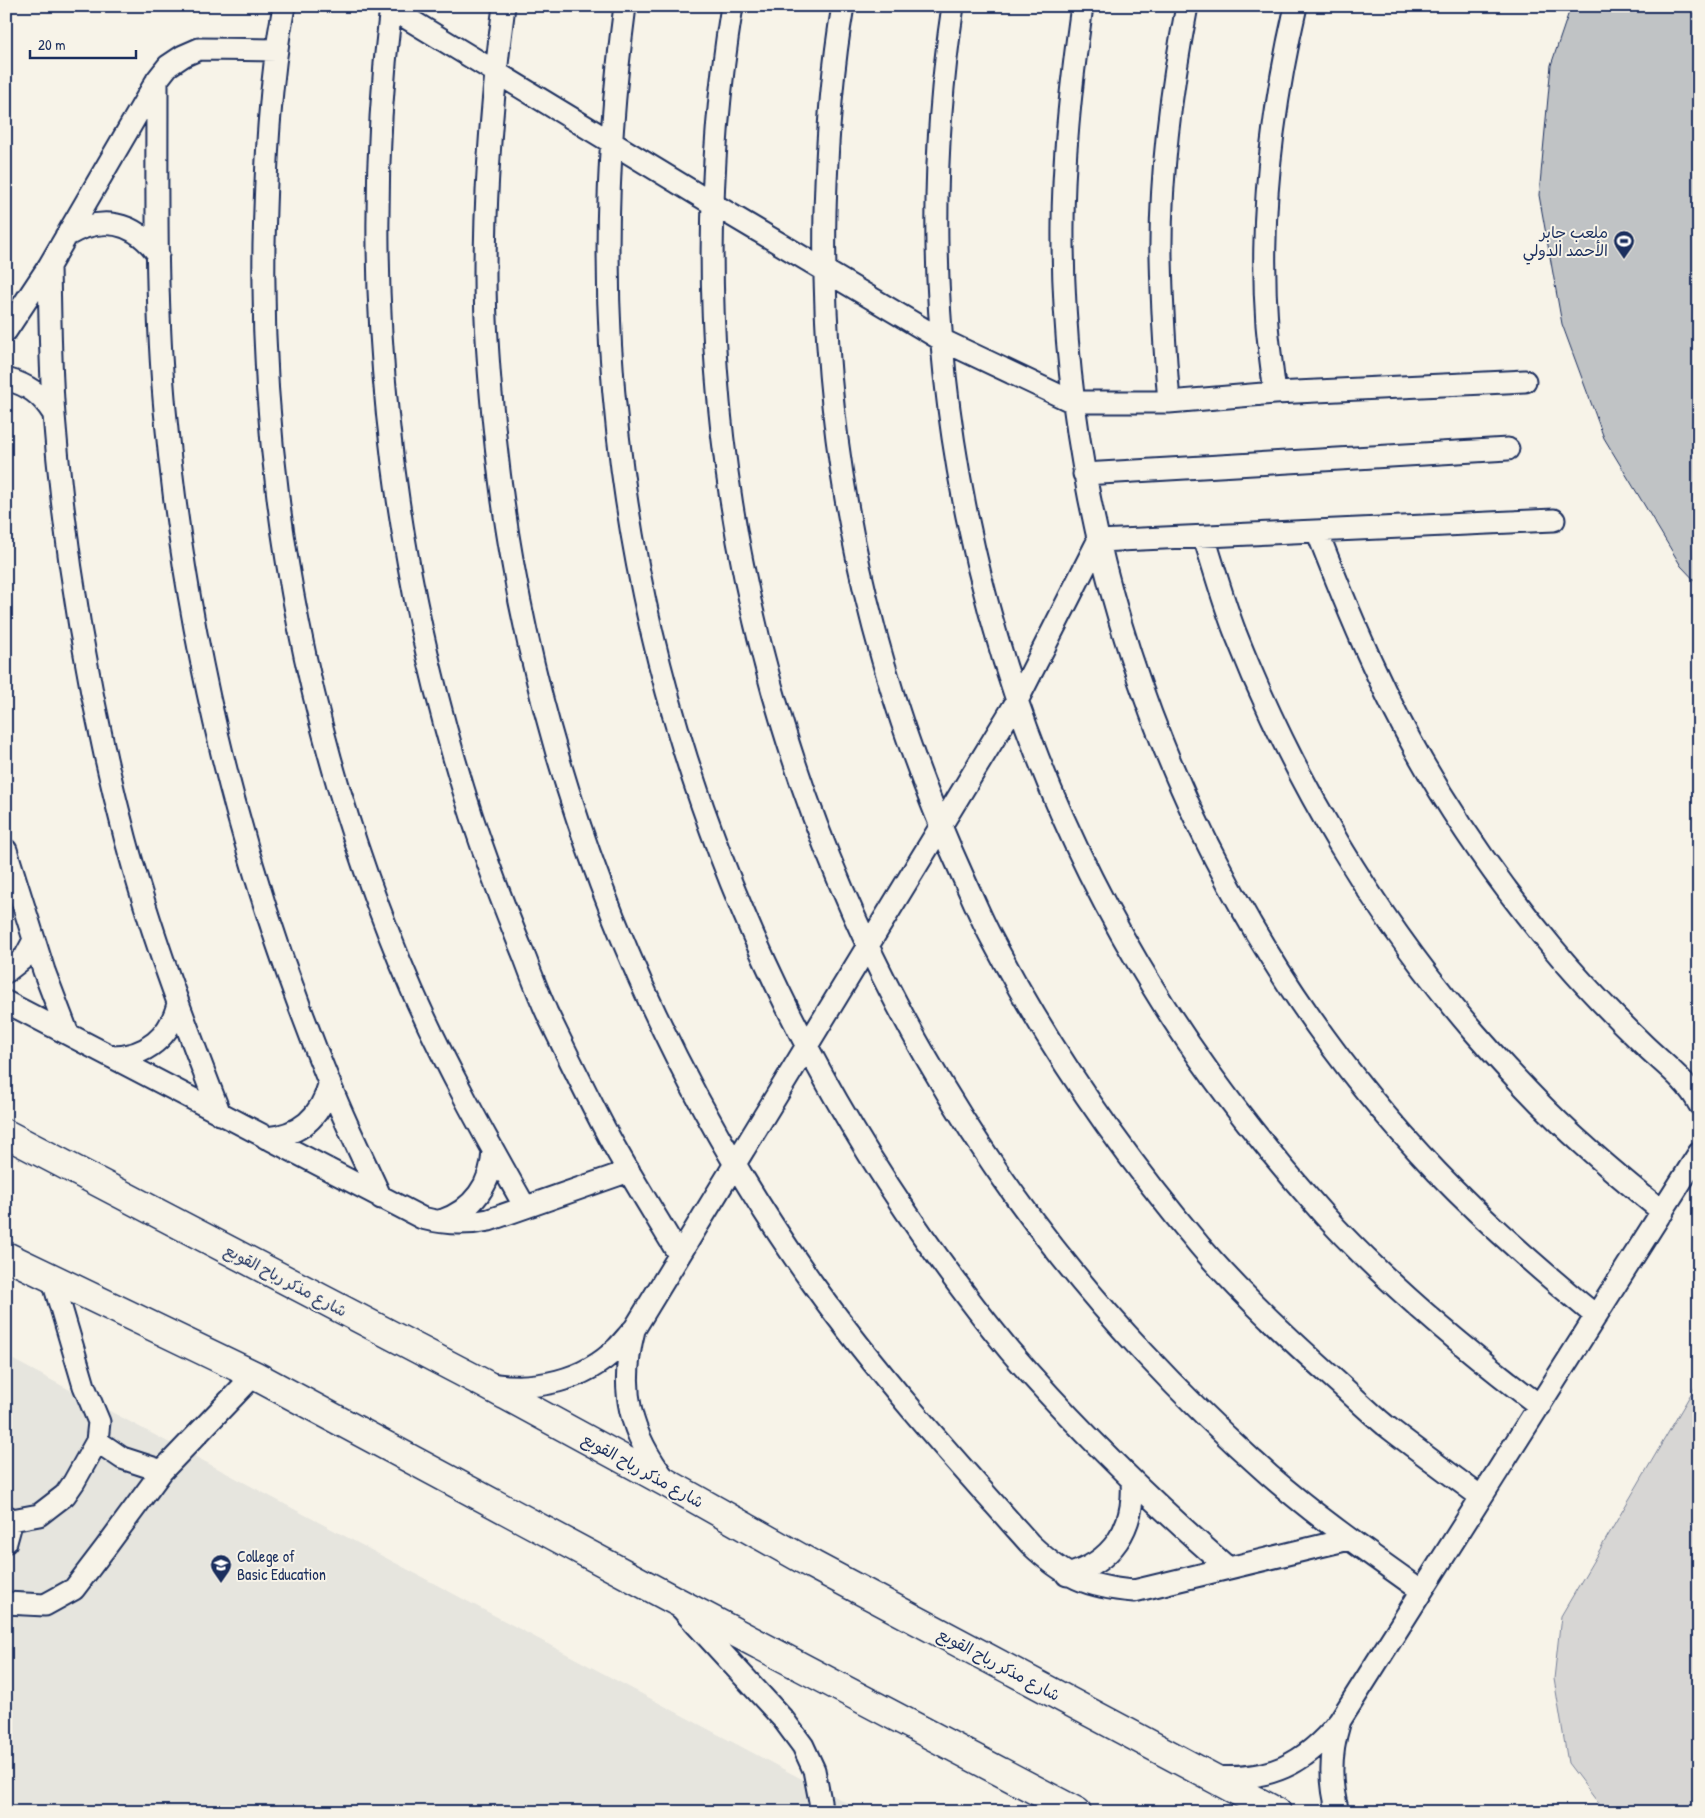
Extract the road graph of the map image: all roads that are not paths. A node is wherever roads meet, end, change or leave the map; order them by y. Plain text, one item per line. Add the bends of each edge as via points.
1 (284, 6) edge
2 (504, 6) edge
3 (624, 6) edge
4 (732, 6) edge
5 (844, 6) edge
6 (954, 6) edge
7 (1082, 6) edge
8 (1186, 6) edge
9 (1296, 6) edge
10 (390, 7) edge
11 (276, 50) junction
12 (495, 72) junction
13 (157, 80) junction
14 (611, 142) junction
15 (713, 204) junction
16 (66, 236) junction
17 (158, 254) junction
18 (49, 266) junction
19 (824, 270) junction
20 (6, 332) edge
21 (942, 340) junction
22 (6, 379) edge
23 (1525, 382) dead end
24 (1275, 393) junction
25 (1073, 402) junction
26 (1169, 402) junction
27 (53, 413) junction
28 (1508, 449) dead end
29 (1084, 474) junction
30 (1554, 520) dead end
31 (1317, 531) junction
32 (1204, 537) junction
33 (1098, 541) junction
34 (1018, 701) junction
35 (940, 826) junction
36 (6, 850) edge
37 (34, 940) junction
38 (868, 945) junction
39 (6, 972) edge
40 (6, 1002) edge
41 (178, 1003) junction
42 (68, 1034) junction
43 (806, 1047) junction
44 (112, 1057) junction
45 (329, 1084) junction
46 (1699, 1104) edge
47 (220, 1114) junction
48 (6, 1134) edge
49 (266, 1138) junction
50 (493, 1150) junction
51 (1699, 1154) edge
52 (735, 1162) junction
53 (629, 1171) junction
54 (382, 1198) junction
55 (525, 1207) junction
56 (1663, 1212) junction
57 (438, 1222) junction
58 (6, 1256) edge
59 (679, 1256) junction
60 (52, 1277) junction
61 (1596, 1316) junction
62 (634, 1328) junction
63 (254, 1375) junction
64 (483, 1383) junction
65 (1540, 1406) junction
66 (97, 1441) junction
67 (162, 1471) junction
68 (1132, 1482) junction
69 (667, 1483) junction
70 (1481, 1497) junction
71 (9, 1518) edge
72 (1349, 1539) junction
73 (6, 1542) edge
74 (1228, 1568) junction
75 (1067, 1575) junction
76 (1422, 1592) junction
77 (672, 1598) junction
78 (6, 1603) edge
79 (1339, 1722) junction
80 (1210, 1777) junction
81 (820, 1812) edge
82 (1077, 1812) edge
83 (1277, 1812) edge
84 (1338, 1812) edge

1 - 11 lane
2 - 12 lane
3 - 14 lane
4 - 15 lane via 716,137
5 - 19 lane via 827,151
6 - 21 lane via 942,106 938,177 937,248
7 - 25 lane via 1065,161 1063,233
8 - 26 lane via 1168,125 1163,190 1162,301
9 - 24 lane via 1280,85 1268,180 1267,324
10 - 12 lane
10 - 53 lane via 377,202 380,340 394,479 418,616 451,750 494,882 546,1011
11 - 13 lane via 199,48 168,66
11 - 50 lane via 265,183 263,301 269,419 283,536 304,652 333,767 369,880 412,990 463,1097
12 - 14 lane
12 - 52 lane via 487,174 485,280 490,387 501,494 519,599 548,722 573,806 609,907 652,1006
13 - 16 lane
13 - 17 lane
14 - 15 lane
14 - 43 lane via 610,345 628,508 648,616 670,704 728,878 764,962
15 - 19 lane
15 - 38 lane via 713,314 718,402 744,576 764,662 789,747 818,830
16 - 17 lane via 85,226 116,224 136,232
16 - 18 lane
17 - 45 lane via 165,407 175,507 209,703 261,897
18 - 20 lane
18 - 27 lane
19 - 21 lane
19 - 35 lane via 830,384 849,516 869,609 900,719
21 - 25 lane
21 - 34 lane via 956,460 970,530 986,599
22 - 27 lane via 24,384 39,394
23 - 24 lane
24 - 26 lane
25 - 26 lane
25 - 29 lane
27 - 41 lane via 69,556 93,698 126,838
28 - 29 lane
29 - 33 lane
30 - 31 lane
31 - 32 lane
31 - 46 lane via 1377,676 1420,758 1469,837 1552,947 1614,1016 1689,1088
32 - 33 lane
32 - 56 lane via 1235,631 1266,703 1338,842 1381,908 1476,1034 1522,1084 1586,1147
33 - 34 lane
33 - 61 lane via 1138,679 1185,797 1225,878 1300,1002 1388,1117 1436,1170 1540,1271
34 - 35 lane
34 - 65 lane via 1056,801 1118,929 1193,1050 1235,1108 1326,1217 1376,1268 1428,1317
35 - 38 lane
35 - 70 lane via 992,940 1054,1048 1142,1174 1203,1248 1289,1339 1382,1422
36 - 37 lane
37 - 39 lane via 24,957
37 - 42 lane
38 - 43 lane
38 - 72 lane via 933,1070 980,1144 1030,1217 1085,1286 1205,1416 1270,1476
40 - 42 lane
41 - 44 lane via 169,1028 151,1046 132,1055
41 - 47 lane
42 - 44 lane
43 - 52 lane
43 - 68 lane via 849,1124 951,1276 1014,1355
44 - 47 lane
45 - 49 lane via 322,1106 308,1122 288,1134
45 - 54 lane
47 - 49 lane
48 - 64 street, شارع مذكر رباح القوبع
49 - 54 lane
50 - 55 lane
50 - 57 lane via 489,1174 478,1196 460,1212
51 - 56 lane
52 - 59 lane
52 - 75 lane via 813,1284 878,1369 1030,1544
53 - 55 lane
53 - 59 lane
54 - 57 lane via 422,1218
55 - 57 lane via 472,1223
56 - 61 lane
58 - 60 street
59 - 62 lane
60 - 63 street
60 - 66 lane via 84,1386 99,1422
61 - 65 lane
62 - 64 lane via 616,1349 593,1366 567,1378 540,1385 511,1387
62 - 69 lane via 629,1350 628,1398 641,1443
63 - 67 lane
63 - 77 street
64 - 69 street, شارع مذكر رباح القوبع
65 - 70 lane
66 - 67 lane via 122,1458
66 - 71 lane via 65,1495 39,1515
67 - 78 lane via 74,1589 45,1605
68 - 74 lane
68 - 75 lane via 1130,1516 1114,1546 1098,1561
69 - 80 street, شارع مذكر رباح القوبع via 813,1565
70 - 76 lane
71 - 73 lane
72 - 74 lane
72 - 76 lane
74 - 75 lane via 1134,1591 1111,1590
76 - 79 lane
77 - 81 lane via 783,1719 803,1746 814,1770
77 - 82 street
79 - 80 lane via 1305,1757 1283,1768 1235,1779
79 - 84 lane via 1331,1761 1331,1781
80 - 83 street, شارع مذكر رباح القوبع

